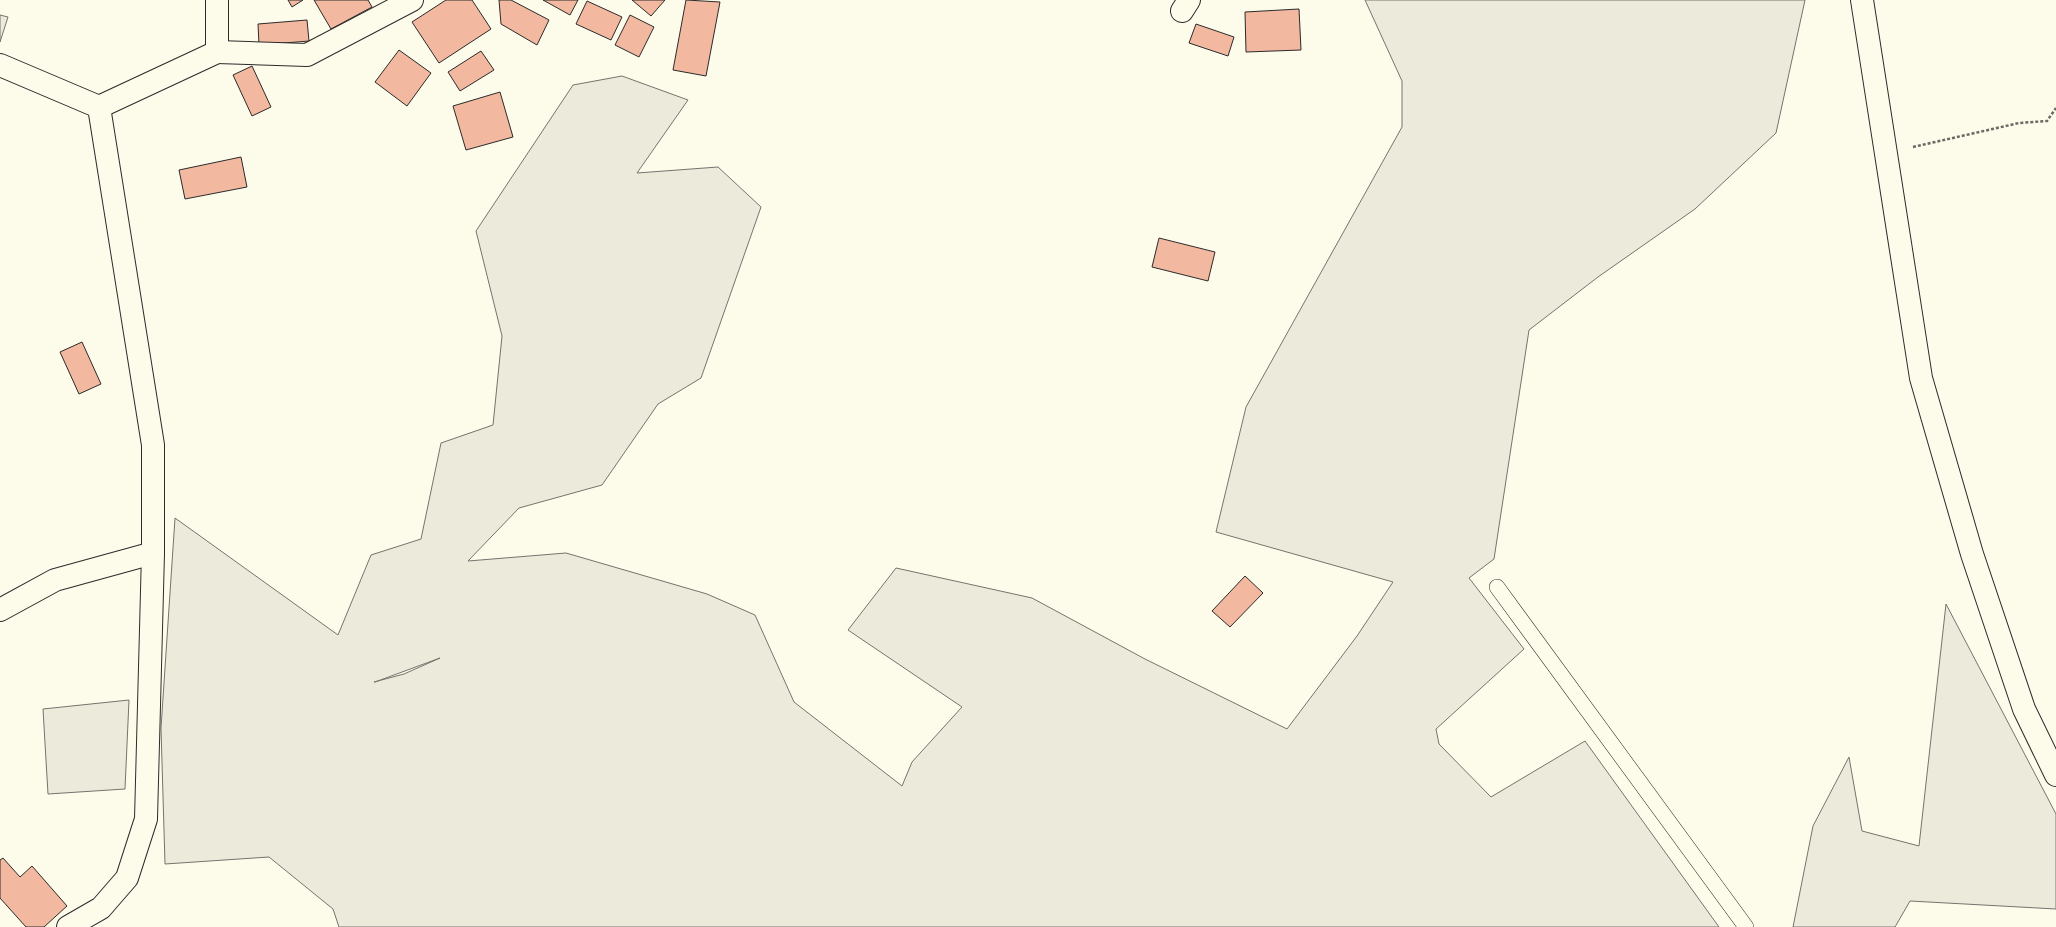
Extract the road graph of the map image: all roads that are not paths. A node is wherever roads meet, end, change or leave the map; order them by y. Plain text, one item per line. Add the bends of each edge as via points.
1 (218, 0) edge
2 (412, 0) edge
3 (1862, 0) edge
4 (217, 52) junction
5 (0, 65) edge
6 (99, 107) junction
7 (153, 553) junction
8 (1497, 587) dead end
9 (0, 610) edge
10 (2056, 775) edge
11 (68, 927) edge
12 (1746, 927) edge

1 - 4 street
2 - 4 street via 307,55
3 - 10 street via 1922,378 1972,554 2024,709
4 - 6 street
5 - 6 street
6 - 7 street via 153,445
7 - 9 street via 55,580
7 - 11 street via 146,819 127,878 100,908
8 - 12 lane

